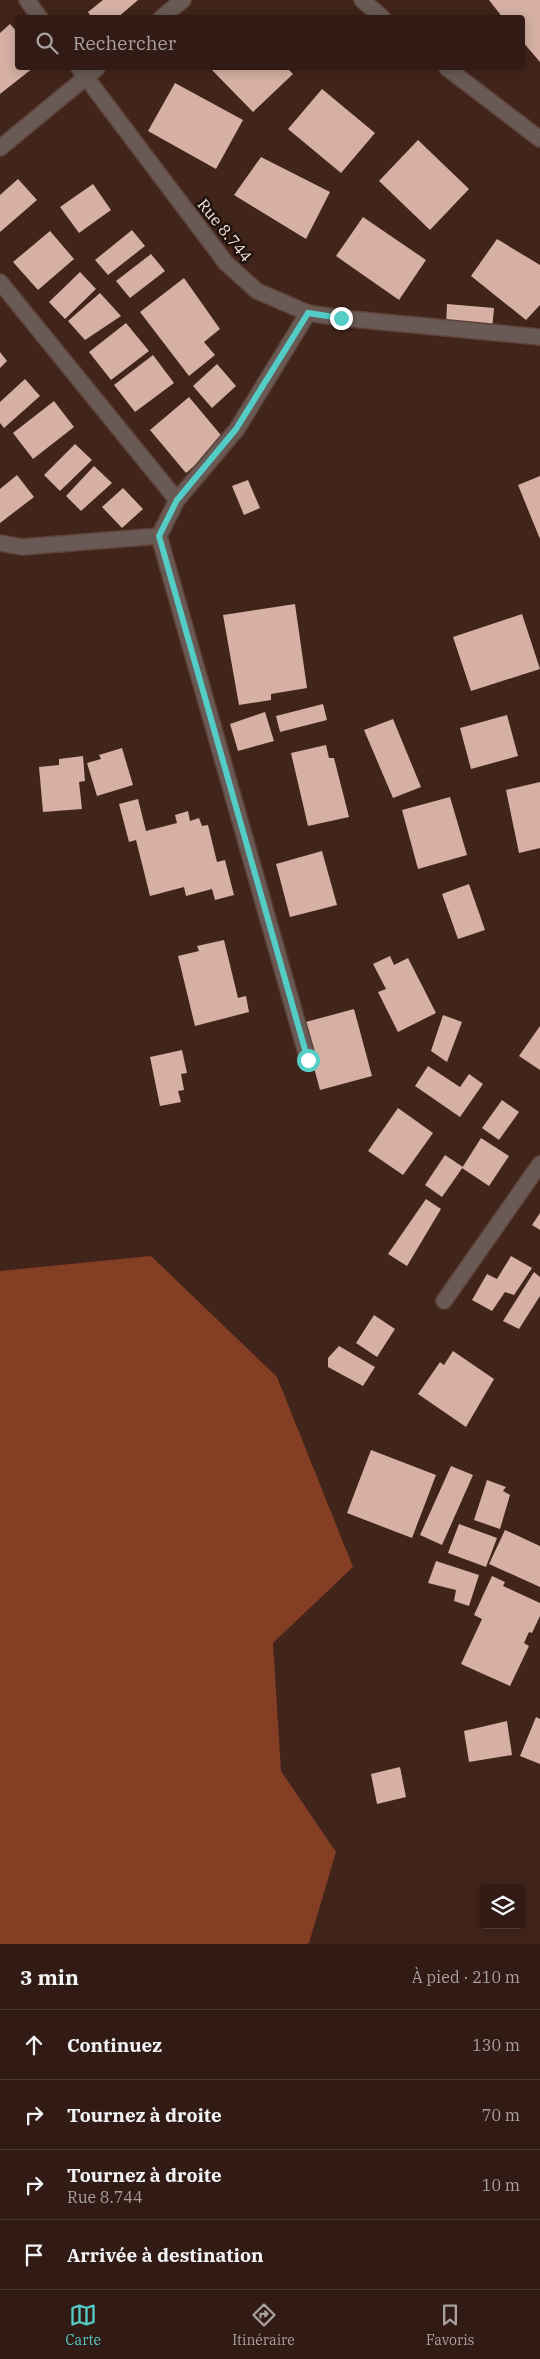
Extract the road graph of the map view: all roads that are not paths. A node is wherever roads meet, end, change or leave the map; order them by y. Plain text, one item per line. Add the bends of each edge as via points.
1 (26, 0) edge
2 (183, 0) edge
3 (362, 0) edge
4 (38, 15) edge
5 (164, 15) edge
6 (380, 15) edge
7 (87, 70) edge
8 (450, 70) edge
9 (540, 139) edge
10 (0, 148) edge
11 (0, 282) edge
12 (308, 313) junction
13 (540, 337) edge
14 (177, 500) junction
15 (159, 536) junction
16 (0, 543) edge
17 (308, 1060) dead end
18 (540, 1164) edge
19 (444, 1301) dead end

1 - 4 street
2 - 5 street
3 - 6 street
7 - 10 street
7 - 12 street, Rue 8.744 via 226,263 258,291
8 - 9 street
11 - 14 street
12 - 13 street, Rue 8.744
12 - 14 street via 236,429
14 - 15 street
15 - 16 street via 22,547
15 - 17 street
18 - 19 street

